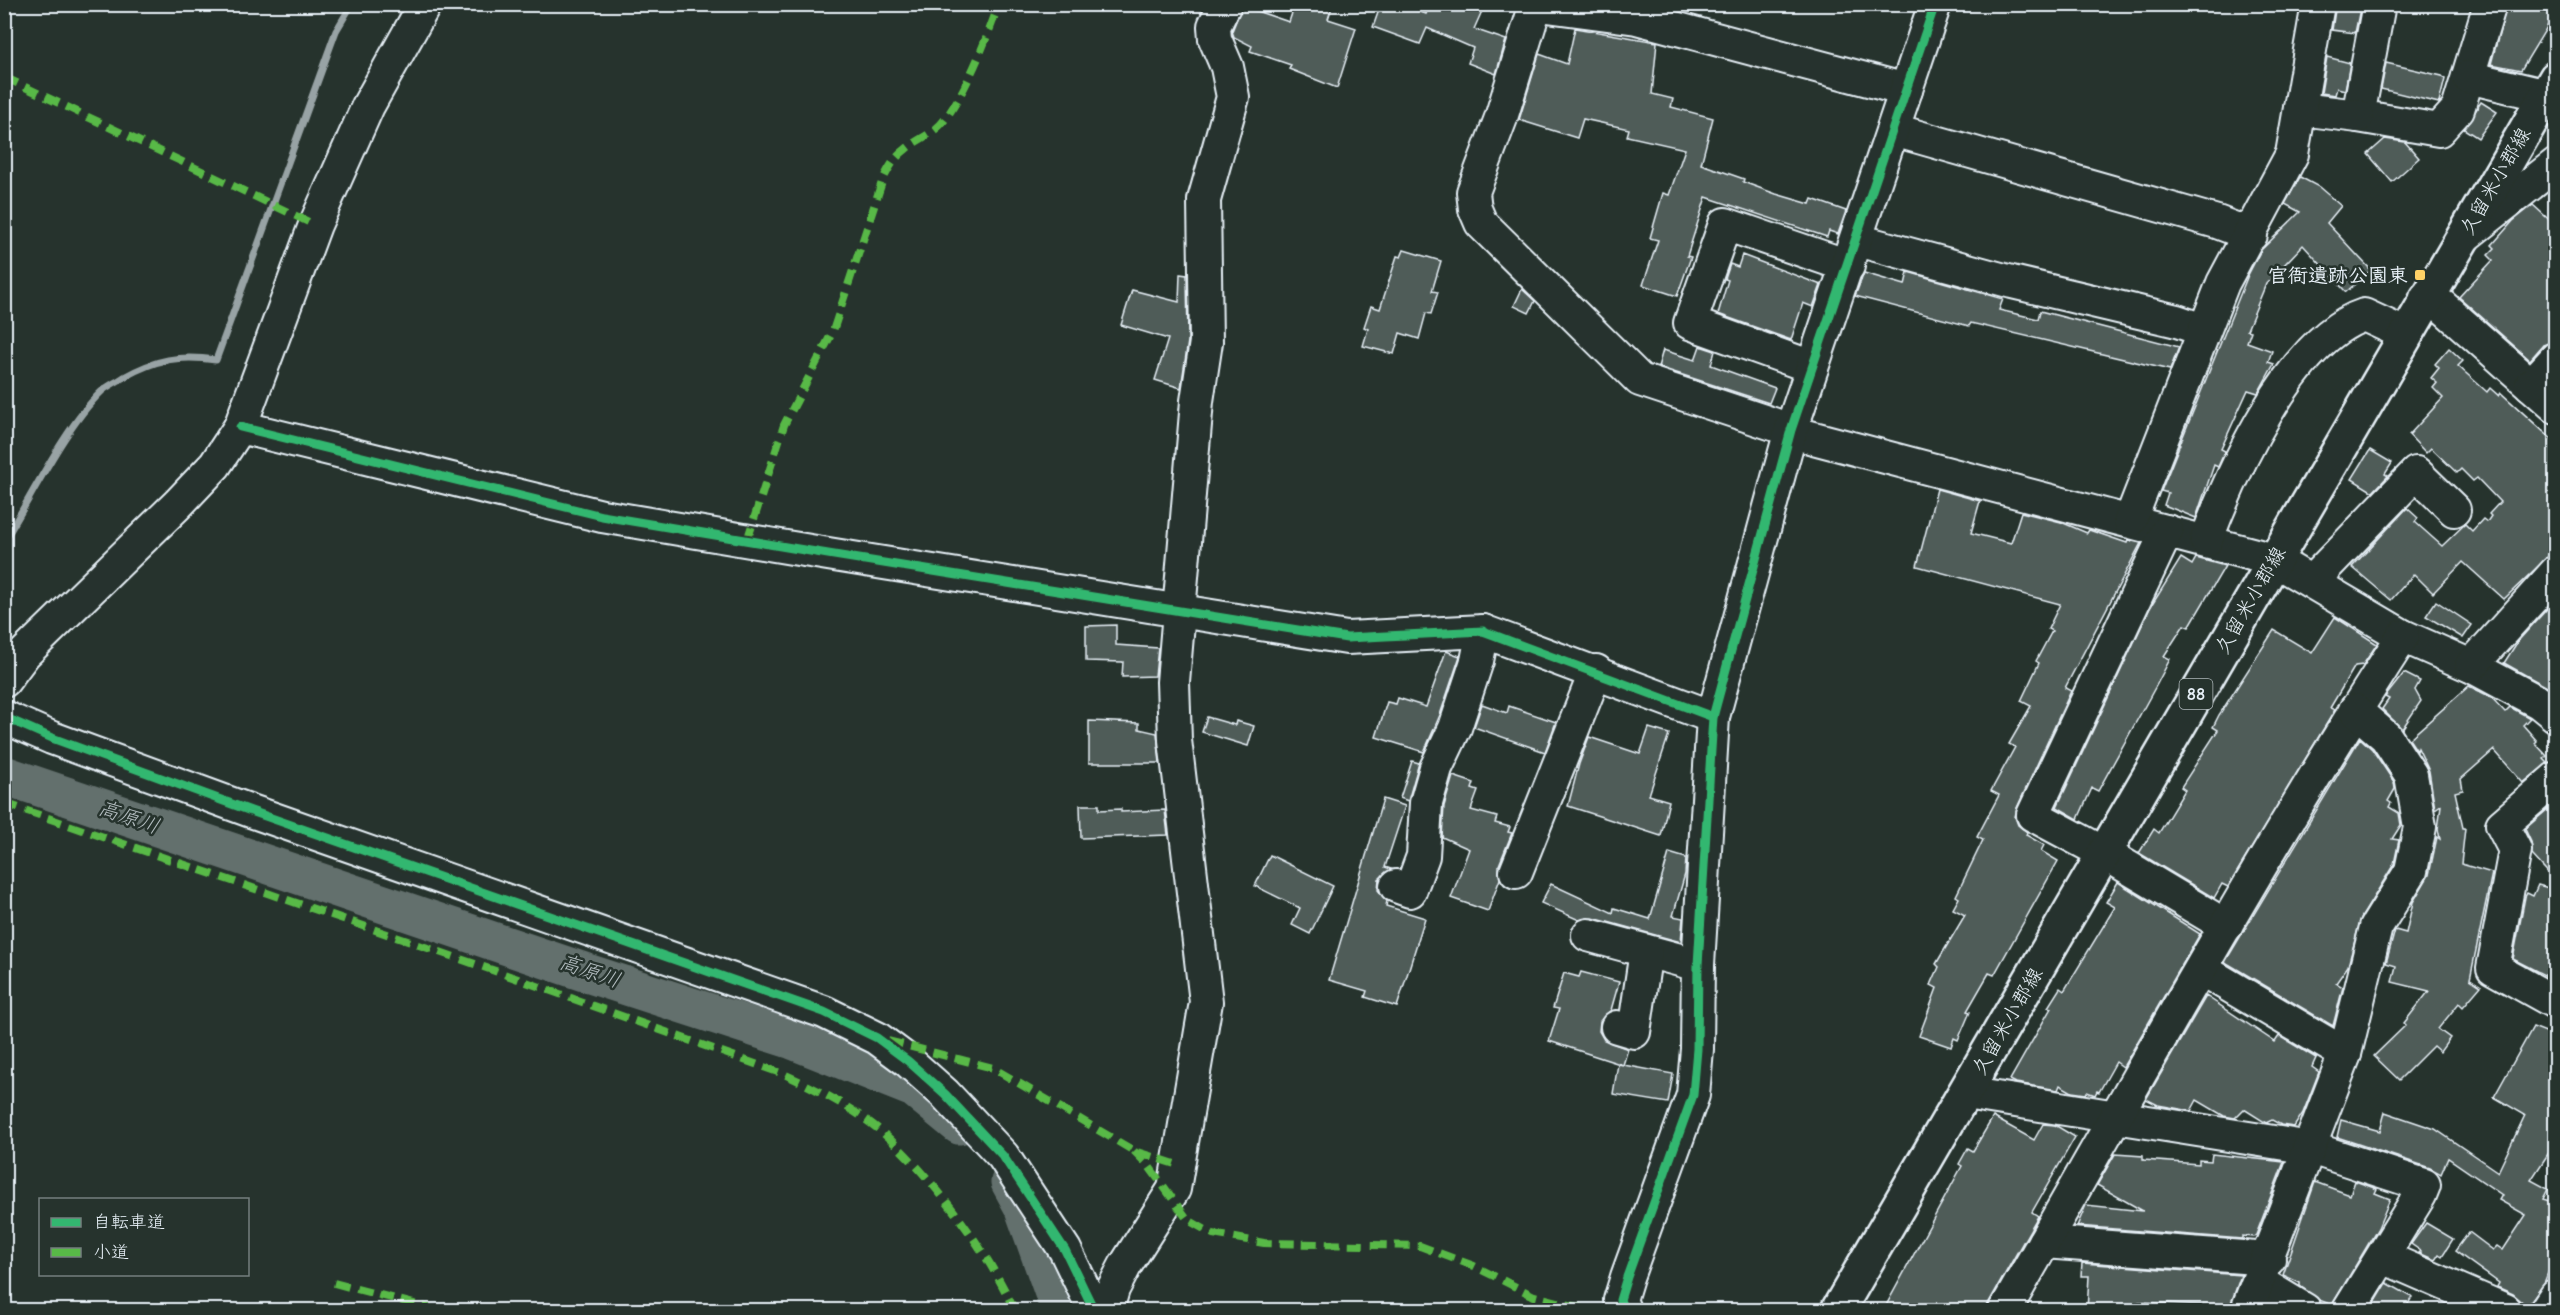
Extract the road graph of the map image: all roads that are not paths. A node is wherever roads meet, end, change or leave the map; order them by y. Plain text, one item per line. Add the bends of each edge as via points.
1 (424, 4) edge
2 (1225, 4) edge
3 (1935, 4) edge
4 (2318, 4) edge
5 (2379, 4) edge
6 (2490, 4) edge
7 (1534, 6) edge
8 (2468, 77) junction
9 (1906, 90) junction
10 (2552, 90) edge
11 (2300, 109) junction
12 (2358, 116) junction
13 (1894, 130) junction
14 (2556, 164) edge
15 (2251, 235) junction
16 (2462, 238) junction
17 (1853, 253) junction
18 (2426, 298) junction
19 (2203, 330) junction
20 (2404, 334) junction
21 (2556, 358) edge
22 (1812, 367) junction
23 (2531, 385) junction
24 (2556, 407) edge
25 (240, 427) junction
26 (1791, 431) junction
27 (2454, 510) dead end
28 (2130, 521) junction
29 (2167, 531) junction
30 (2206, 541) junction
31 (2274, 560) junction
32 (2556, 572) edge
33 (2312, 581) junction
34 (1180, 612) junction
35 (1483, 631) junction
36 (2403, 636) junction
37 (2471, 666) junction
38 (1596, 671) junction
39 (4, 681) edge
40 (2355, 710) junction
41 (2556, 716) edge
42 (4, 717) edge
43 (1713, 717) junction
44 (2556, 777) edge
45 (2104, 853) junction
46 (1516, 872) dead end
47 (1396, 886) dead end
48 (2226, 926) junction
49 (1588, 935) dead end
50 (1646, 951) junction
51 (1698, 965) junction
52 (2201, 969) junction
53 (2556, 1003) edge
54 (1617, 1027) dead end
55 (2345, 1054) junction
56 (1965, 1093) junction
57 (2115, 1118) junction
58 (2311, 1148) junction
59 (2044, 1242) junction
60 (2383, 1257) junction
61 (2264, 1271) junction
62 (2556, 1295) edge
63 (1840, 1310) edge
64 (1094, 1311) edge
65 (1107, 1311) edge
66 (1624, 1311) edge
67 (2005, 1311) edge
68 (2247, 1311) edge
69 (2305, 1311) edge
70 (2349, 1311) edge
71 (2505, 1311) edge
72 (2546, 1311) edge

1 - 25 street via 368,106 315,225
2 - 34 street via 1215,26 1215,39 1227,67 1233,97 1204,200 1206,342 1197,401
3 - 9 street
4 - 11 street
5 - 12 street
6 - 8 street
7 - 9 street via 1637,18
7 - 26 street via 1501,118 1473,192 1481,223 1641,380
8 - 10 street
8 - 12 street via 2458,109 2439,130
9 - 13 street
10 - 16 main road, 久留米小郡線 / 88
11 - 12 street
11 - 15 street via 2292,154
13 - 15 street
13 - 17 street
14 - 16 street
15 - 19 street via 2223,283
16 - 18 main road, 久留米小郡線 / 88
17 - 19 street via 2012,282
17 - 22 street
17 - 22 street via 1725,224 1690,323
18 - 20 main road, 久留米小郡線 / 88
18 - 23 street via 2442,306
19 - 28 street
20 - 30 street via 2364,315 2324,340 2279,391 2223,494
20 - 31 main road, 久留米小郡線 / 88
21 - 23 street
22 - 26 street
23 - 24 street
25 - 34 street via 602,516
25 - 39 street via 207,473 24,653
26 - 28 street
26 - 43 street
27 - 33 street via 2416,473
28 - 29 street
29 - 30 street
29 - 45 street via 2033,815
30 - 31 street
31 - 33 street
31 - 45 main road, 久留米小郡線 / 88
32 - 37 street
33 - 36 street
34 - 35 street via 1347,638
34 - 65 street via 1173,682 1175,740 1206,1002 1174,1189 1125,1266
35 - 38 street
35 - 47 street via 1455,728 1436,768 1426,803 1423,856 1410,891
36 - 37 street
36 - 40 street
37 - 41 street via 2540,703
38 - 43 street
38 - 46 street
40 - 48 street
40 - 55 street via 2386,737 2411,775 2420,827 2411,871 2376,927
42 - 64 street via 251,811 824,1012 878,1038 945,1094 1003,1156 1065,1250
43 - 51 street
44 - 53 street via 2502,825 2515,850 2493,968
45 - 48 street
45 - 56 main road, 久留米小郡線 / 88
48 - 52 street
49 - 50 street
50 - 51 street
50 - 54 street via 1634,1032
51 - 66 street via 1693,1095 1627,1276 1620,1300
52 - 55 street
52 - 57 street
55 - 58 street
56 - 57 street
56 - 63 main road, 久留米小郡線 / 88
57 - 58 street
57 - 59 street
58 - 60 street via 2424,1185
58 - 61 street
59 - 61 street
59 - 67 street
60 - 70 street
60 - 71 street
61 - 68 street
61 - 69 street
62 - 72 street

